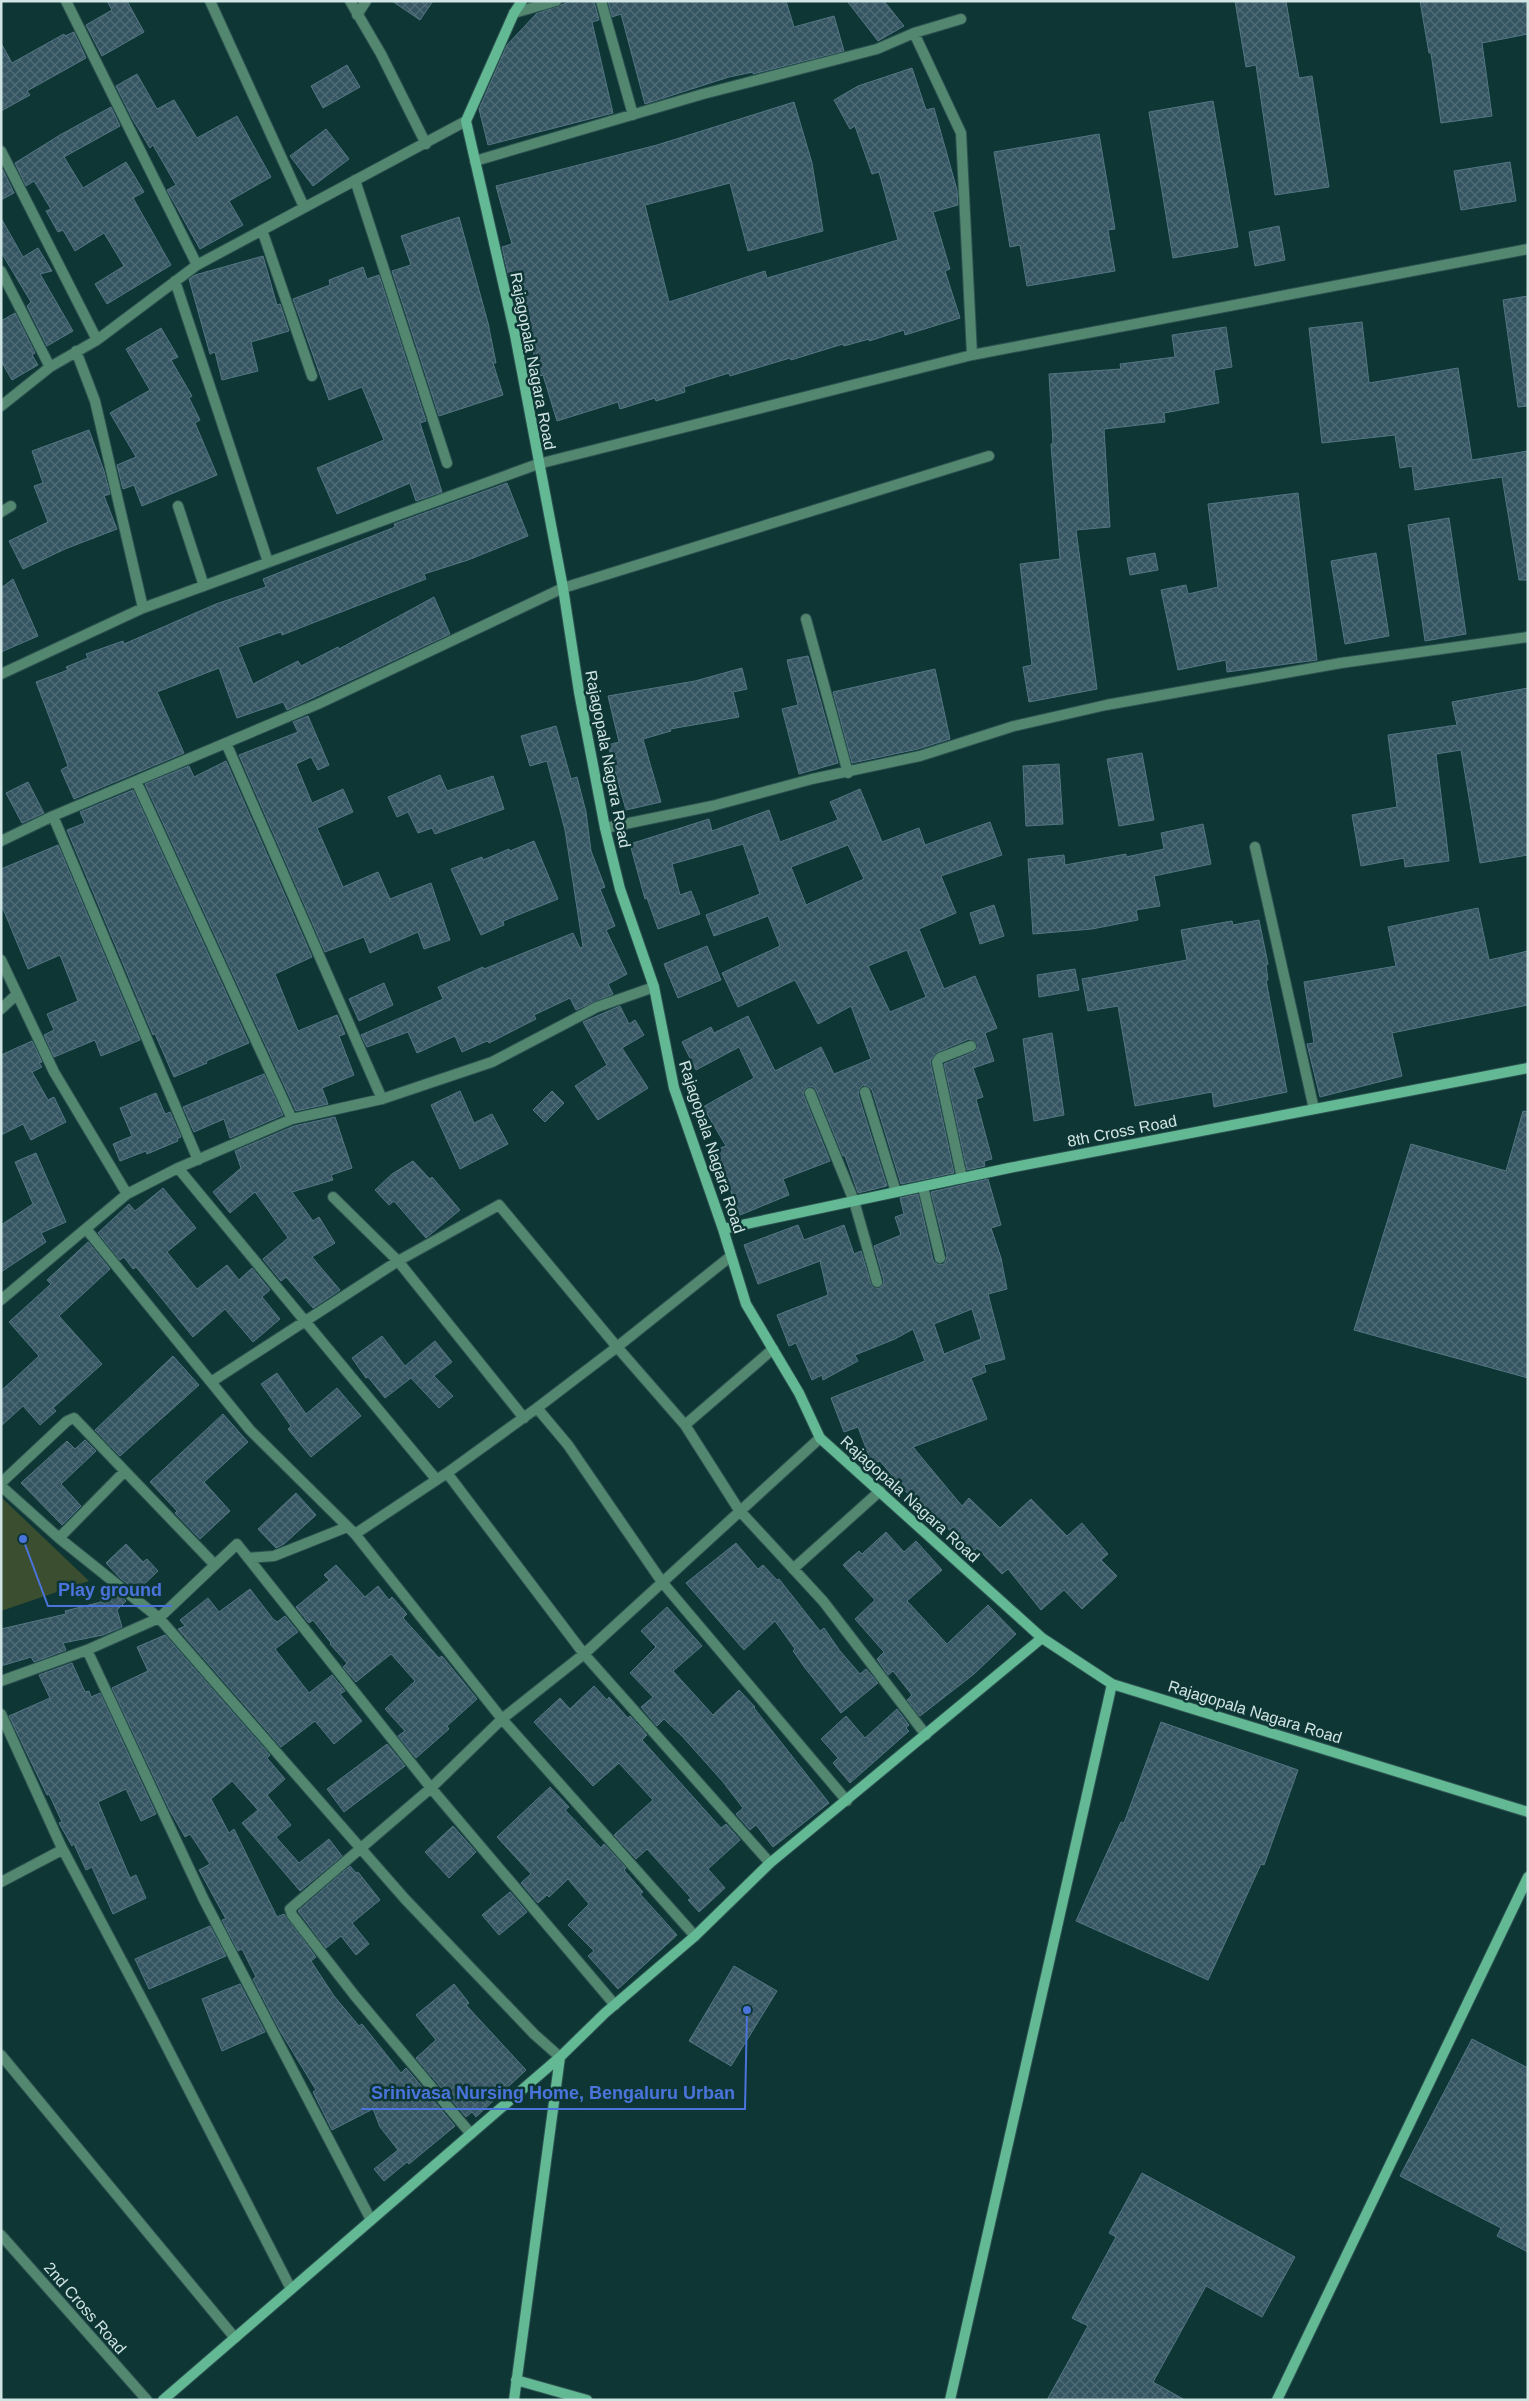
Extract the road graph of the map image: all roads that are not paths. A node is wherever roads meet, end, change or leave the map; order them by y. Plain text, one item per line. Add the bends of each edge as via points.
1 (66, 1) edge
2 (210, 1) edge
3 (350, 1) edge
4 (366, 1) edge
5 (522, 1) edge
6 (556, 1) edge
7 (602, 1) edge
8 (514, 13) junction
9 (357, 15) junction
10 (961, 19) dead end
11 (914, 33) junction
12 (633, 115) junction
13 (466, 121) junction
14 (426, 144) junction
15 (1, 151) edge
16 (475, 161) junction
17 (355, 180) junction
18 (304, 207) junction
19 (262, 230) junction
20 (1528, 249) edge
21 (197, 266) junction
22 (1, 271) edge
23 (175, 282) junction
24 (97, 340) junction
25 (76, 351) junction
26 (972, 355) junction
27 (50, 367) junction
28 (312, 376) dead end
29 (1, 406) edge
30 (989, 456) dead end
31 (447, 463) dead end
32 (538, 464) junction
33 (11, 506) dead end
34 (178, 506) dead end
35 (1, 512) edge
36 (268, 562) junction
37 (204, 586) junction
38 (563, 588) junction
39 (143, 608) junction
40 (806, 619) dead end
41 (1528, 637) edge
42 (1, 674) edge
43 (226, 743) junction
44 (848, 773) junction
45 (136, 781) junction
46 (53, 816) junction
47 (605, 828) junction
48 (1, 841) edge
49 (1255, 847) dead end
50 (1, 960) edge
51 (654, 987) junction
52 (16, 995) junction
53 (1, 1008) edge
54 (971, 1046) dead end
55 (1528, 1068) edge
56 (865, 1092) dead end
57 (810, 1093) dead end
58 (382, 1099) junction
59 (1314, 1109) junction
60 (292, 1119) junction
61 (198, 1160) junction
62 (178, 1168) junction
63 (962, 1178) junction
64 (923, 1187) junction
65 (896, 1192) junction
66 (127, 1194) junction
67 (332, 1196) dead end
68 (854, 1201) junction
69 (723, 1229) junction
70 (87, 1230) junction
71 (731, 1256) junction
72 (940, 1258) dead end
73 (398, 1261) junction
74 (877, 1282) dead end
75 (1, 1300) edge
76 (304, 1320) junction
77 (616, 1347) junction
78 (773, 1349) junction
79 (210, 1382) junction
80 (538, 1408) junction
81 (524, 1418) junction
82 (685, 1425) junction
83 (820, 1438) junction
84 (126, 1471) junction
85 (447, 1473) junction
86 (436, 1479) junction
87 (1, 1484) edge
88 (880, 1491) junction
89 (739, 1510) junction
90 (351, 1530) junction
91 (59, 1538) junction
92 (248, 1558) junction
93 (215, 1565) junction
94 (793, 1569) junction
95 (662, 1582) junction
96 (158, 1618) junction
97 (1042, 1638) junction
98 (87, 1650) junction
99 (584, 1654) junction
100 (1, 1681) edge
101 (1112, 1684) junction
102 (1, 1714) edge
103 (502, 1719) junction
104 (926, 1735) junction
105 (431, 1788) junction
106 (848, 1801) junction
107 (1528, 1812) edge
108 (60, 1846) junction
109 (360, 1848) junction
110 (770, 1862) junction
111 (1528, 1877) edge
112 (1, 1882) edge
113 (695, 1936) junction
114 (615, 2005) junction
115 (1, 2055) edge
116 (560, 2057) junction
117 (471, 2134) junction
118 (371, 2220) junction
119 (1, 2235) edge
120 (291, 2289) junction
121 (235, 2338) junction
122 (516, 2380) junction
123 (147, 2400) edge
124 (163, 2400) edge
125 (514, 2400) edge
126 (587, 2400) edge
127 (950, 2400) edge
128 (1277, 2400) edge

1 - 21 street
2 - 18 street
3 - 9 street
4 - 9 street
5 - 8 street
6 - 8 street
7 - 12 street
8 - 13 street
9 - 14 street via 381,54
10 - 11 street
11 - 12 street via 877,49
11 - 26 street via 961,133
12 - 16 street
13 - 14 street
13 - 16 street, Rajagopala Nagara Road
14 - 17 street
15 - 24 street
16 - 32 street, Rajagopala Nagara Road via 514,335
17 - 18 street
17 - 31 street
18 - 19 street
19 - 21 street
19 - 28 street
20 - 26 street
21 - 23 street
22 - 27 street
23 - 24 street
23 - 36 street
24 - 25 street
25 - 27 street
25 - 39 street via 95,401
26 - 32 street
27 - 29 street
30 - 38 street
32 - 36 street
32 - 38 street, Rajagopala Nagara Road
33 - 35 street
34 - 37 street
36 - 37 street
37 - 39 street
38 - 43 street via 318,704
38 - 47 street, Rajagopala Nagara Road
39 - 42 street
40 - 44 street
41 - 44 street via 1341,663 1106,705 1014,726 920,756
43 - 45 street
43 - 58 street
44 - 47 street
45 - 46 street
45 - 60 street
46 - 48 street
46 - 61 street
47 - 51 street, Rajagopala Nagara Road via 620,889
49 - 59 street
50 - 52 street
51 - 58 street via 597,1007 492,1062
51 - 69 street, Rajagopala Nagara Road via 674,1088
52 - 53 street
52 - 66 street via 54,1072
54 - 63 street via 937,1062
55 - 59 street, 8th Cross Road
56 - 65 street
57 - 68 street
58 - 60 street
59 - 63 street, 8th Cross Road
60 - 61 street
61 - 62 street
62 - 66 street
62 - 76 street
63 - 64 street, 8th Cross Road
64 - 65 street, 8th Cross Road
64 - 72 street
65 - 68 street, 8th Cross Road
66 - 70 street
67 - 73 street
68 - 69 street, 8th Cross Road
68 - 74 street
69 - 71 street, Rajagopala Nagara Road
70 - 75 street
70 - 79 street
71 - 77 street
71 - 78 street, Rajagopala Nagara Road via 746,1304
73 - 76 street
73 - 77 street via 499,1205
73 - 81 street
76 - 79 street
76 - 86 street
77 - 80 street
77 - 82 street
78 - 82 street
78 - 83 street, Rajagopala Nagara Road
79 - 90 street via 250,1430
80 - 81 street
80 - 95 street via 568,1445
81 - 85 street
82 - 89 street
83 - 88 street, Rajagopala Nagara Road
83 - 89 street
84 - 87 street via 74,1418
84 - 91 street
84 - 93 street
85 - 86 street
85 - 99 street
86 - 90 street
87 - 91 street
88 - 94 street
88 - 97 street, Rajagopala Nagara Road
89 - 94 street
89 - 95 street
90 - 92 street via 274,1556
90 - 103 street
91 - 96 street
92 - 93 street via 237,1544
92 - 105 street
93 - 96 street
94 - 104 street via 823,1601
95 - 99 street
95 - 106 street
96 - 98 street
96 - 109 street
97 - 101 street, Rajagopala Nagara Road
97 - 104 street
98 - 100 street
98 - 118 street via 204,1900
99 - 103 street
99 - 110 street
101 - 107 street, Rajagopala Nagara Road
101 - 127 street
102 - 108 street
103 - 105 street
103 - 113 street
104 - 106 street
105 - 109 street
105 - 114 street
106 - 110 street
108 - 112 street via 60,1851
108 - 120 street
109 - 116 street via 534,2034
109 - 117 street via 294,1904 290,1909 292,1915
110 - 113 street
111 - 128 street
113 - 114 street
114 - 116 street
115 - 121 street
116 - 117 street
116 - 122 street
117 - 118 street
118 - 120 street
119 - 123 street, 2nd Cross Road
120 - 121 street
121 - 124 street
122 - 125 street
122 - 126 street

